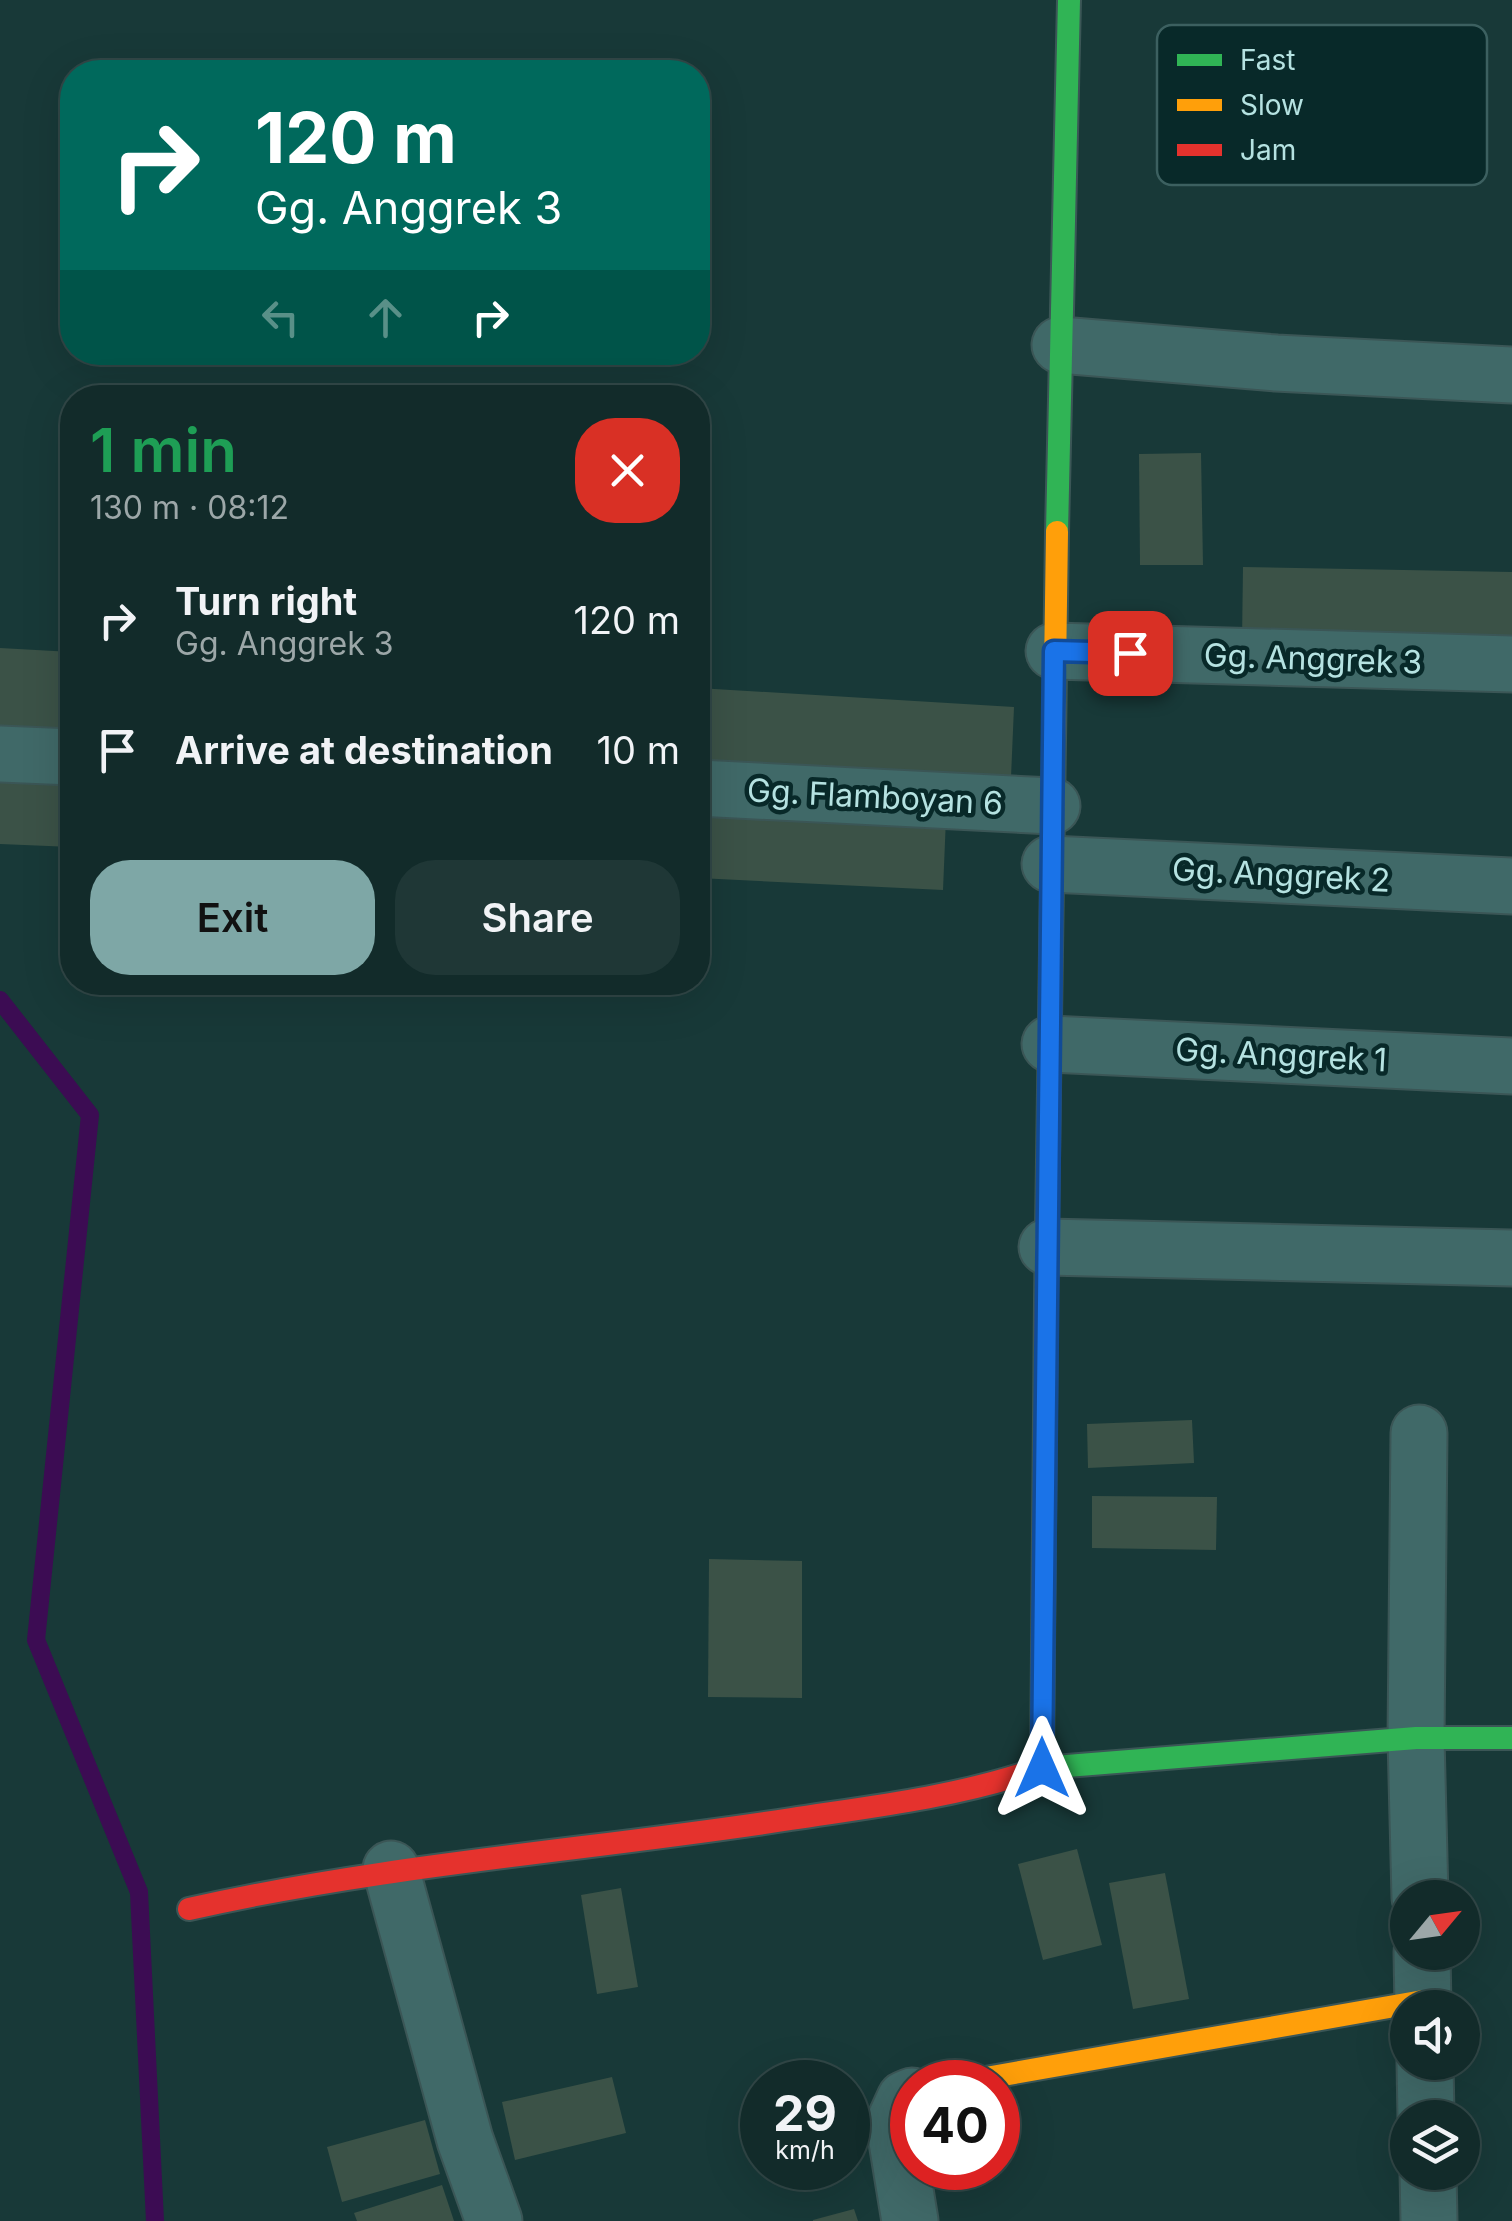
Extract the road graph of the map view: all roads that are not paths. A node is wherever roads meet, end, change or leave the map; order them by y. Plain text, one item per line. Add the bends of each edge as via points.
1 (1059, 1) edge
2 (1060, 346) junction
3 (1512, 375) edge
4 (1054, 651) junction
5 (1512, 664) edge
6 (0, 754) edge
7 (60, 756) edge
8 (710, 789) edge
9 (1052, 806) junction
10 (1050, 864) junction
11 (1512, 886) edge
12 (1050, 1044) junction
13 (1512, 1066) edge
14 (1046, 1246) junction
15 (1512, 1258) edge
16 (1419, 1433) dead end
17 (1416, 1738) junction
18 (1512, 1738) edge
19 (1042, 1768) junction
20 (391, 1870) junction
21 (1420, 1880) edge
22 (189, 1909) dead end
23 (1423, 1987) edge
24 (1020, 2070) edge
25 (905, 2190) edge
26 (1428, 2190) edge
27 (494, 2221) edge
28 (910, 2221) edge
29 (1429, 2221) edge

1 - 2 street
2 - 3 street
2 - 4 street
4 - 5 street, Gg. Anggrek 3
4 - 9 street
6 - 7 street
8 - 9 street, Gg. Flamboyan 6
9 - 10 street
10 - 11 street, Gg. Anggrek 2
10 - 12 street
12 - 13 street, Gg. Anggrek 1
12 - 14 street
14 - 15 street
14 - 19 street
16 - 17 street
17 - 18 street
17 - 19 street
17 - 21 street
19 - 20 street via 970,1790 806,1816
20 - 22 street
20 - 27 street via 465,2140
23 - 24 street
25 - 28 street
26 - 29 street

